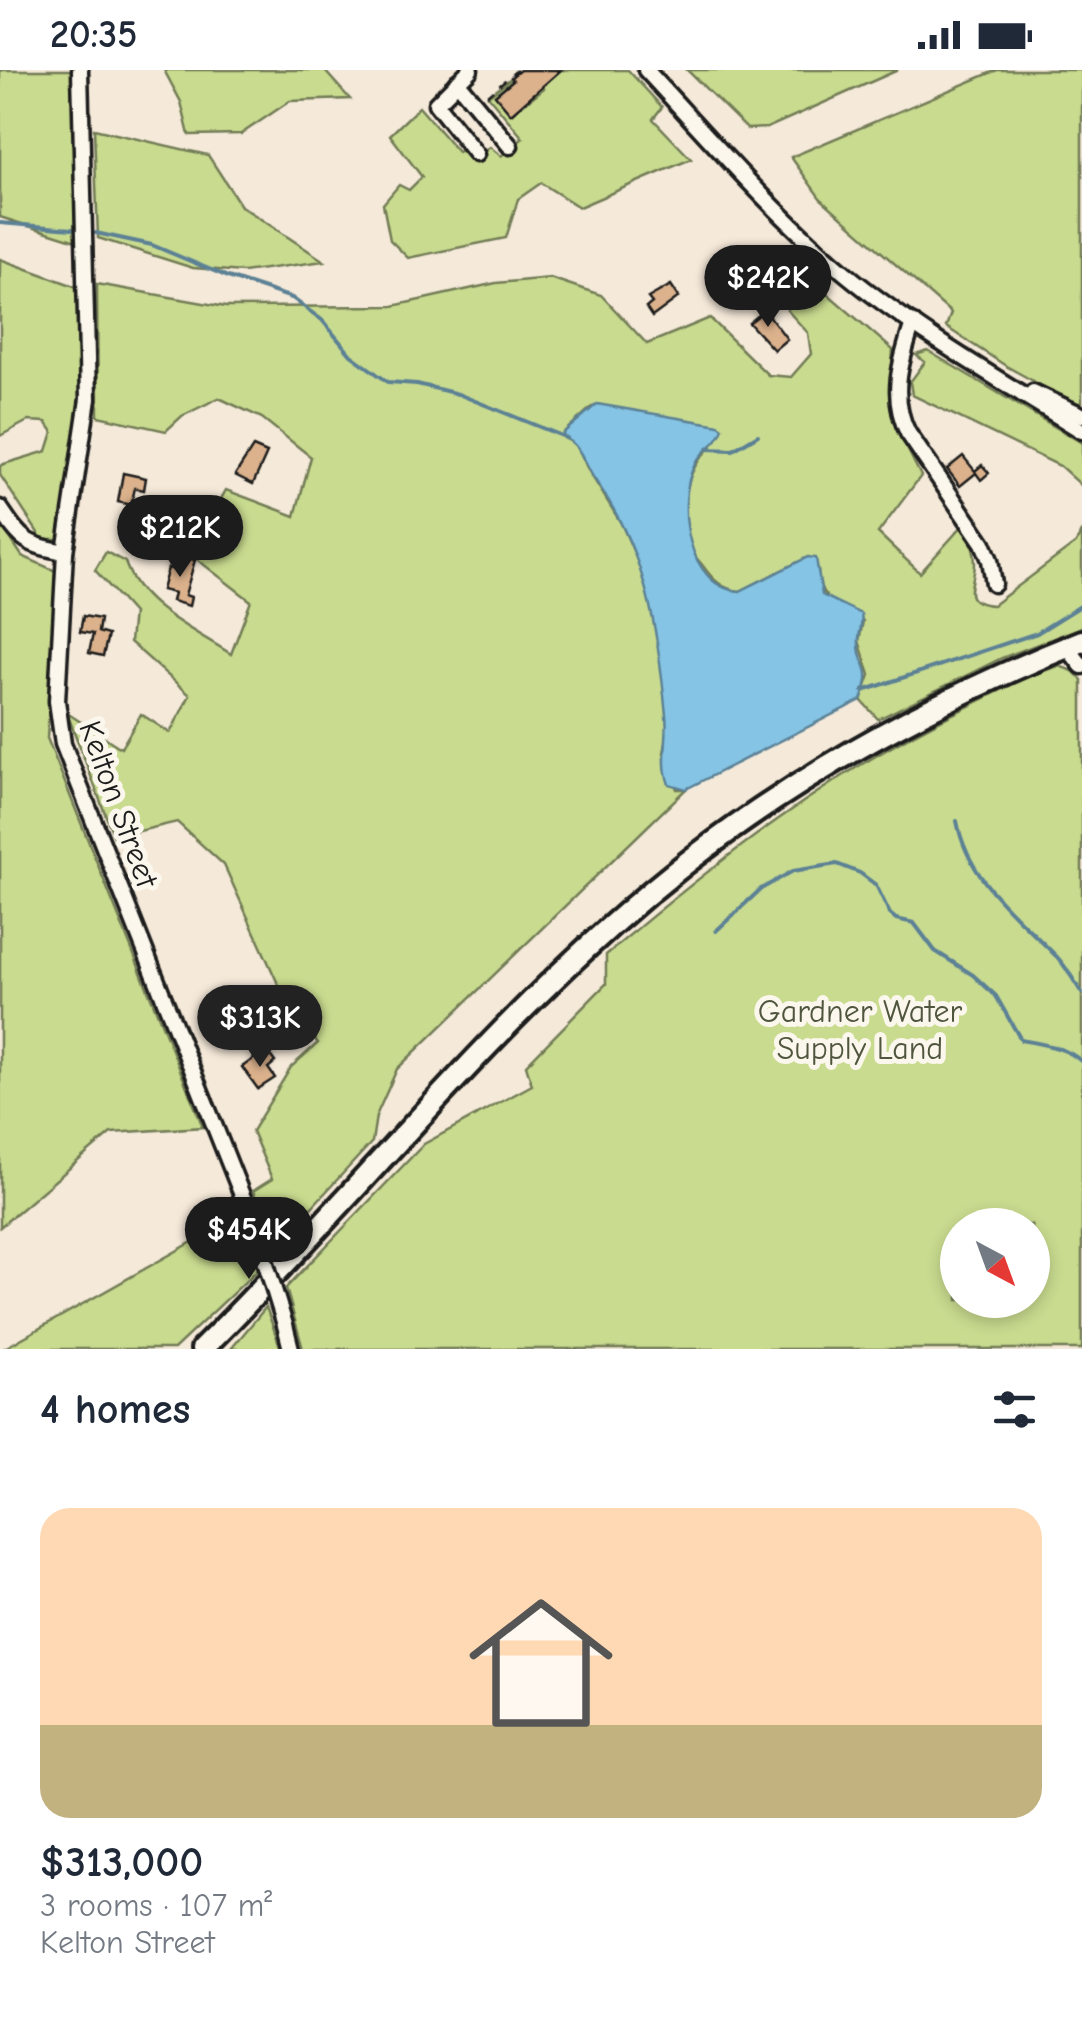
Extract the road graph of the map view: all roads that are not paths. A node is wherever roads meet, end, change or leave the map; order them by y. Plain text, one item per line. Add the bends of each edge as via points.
1 (80, 70) edge
2 (470, 70) edge
3 (646, 70) edge
4 (457, 82) junction
5 (510, 146) dead end
6 (476, 154) dead end
7 (914, 324) junction
8 (949, 348) junction
9 (1082, 415) edge
10 (1082, 431) edge
11 (0, 508) edge
12 (65, 552) junction
13 (994, 584) dead end
14 (1074, 644) edge
15 (1082, 666) edge
16 (202, 1349) edge
17 (290, 1349) edge

1 - 12 street, Kelton Street via 88,399
2 - 4 street
3 - 7 street via 819,249
4 - 5 street
4 - 6 street via 436,104
7 - 8 street
7 - 13 street via 898,377 901,416 982,543
8 - 9 street
8 - 10 street
11 - 12 street via 33,546
12 - 17 street, Kelton Street, bridge via 57,701 64,744 255,1228
14 - 15 street
14 - 16 highway via 854,750 661,883 520,1011

